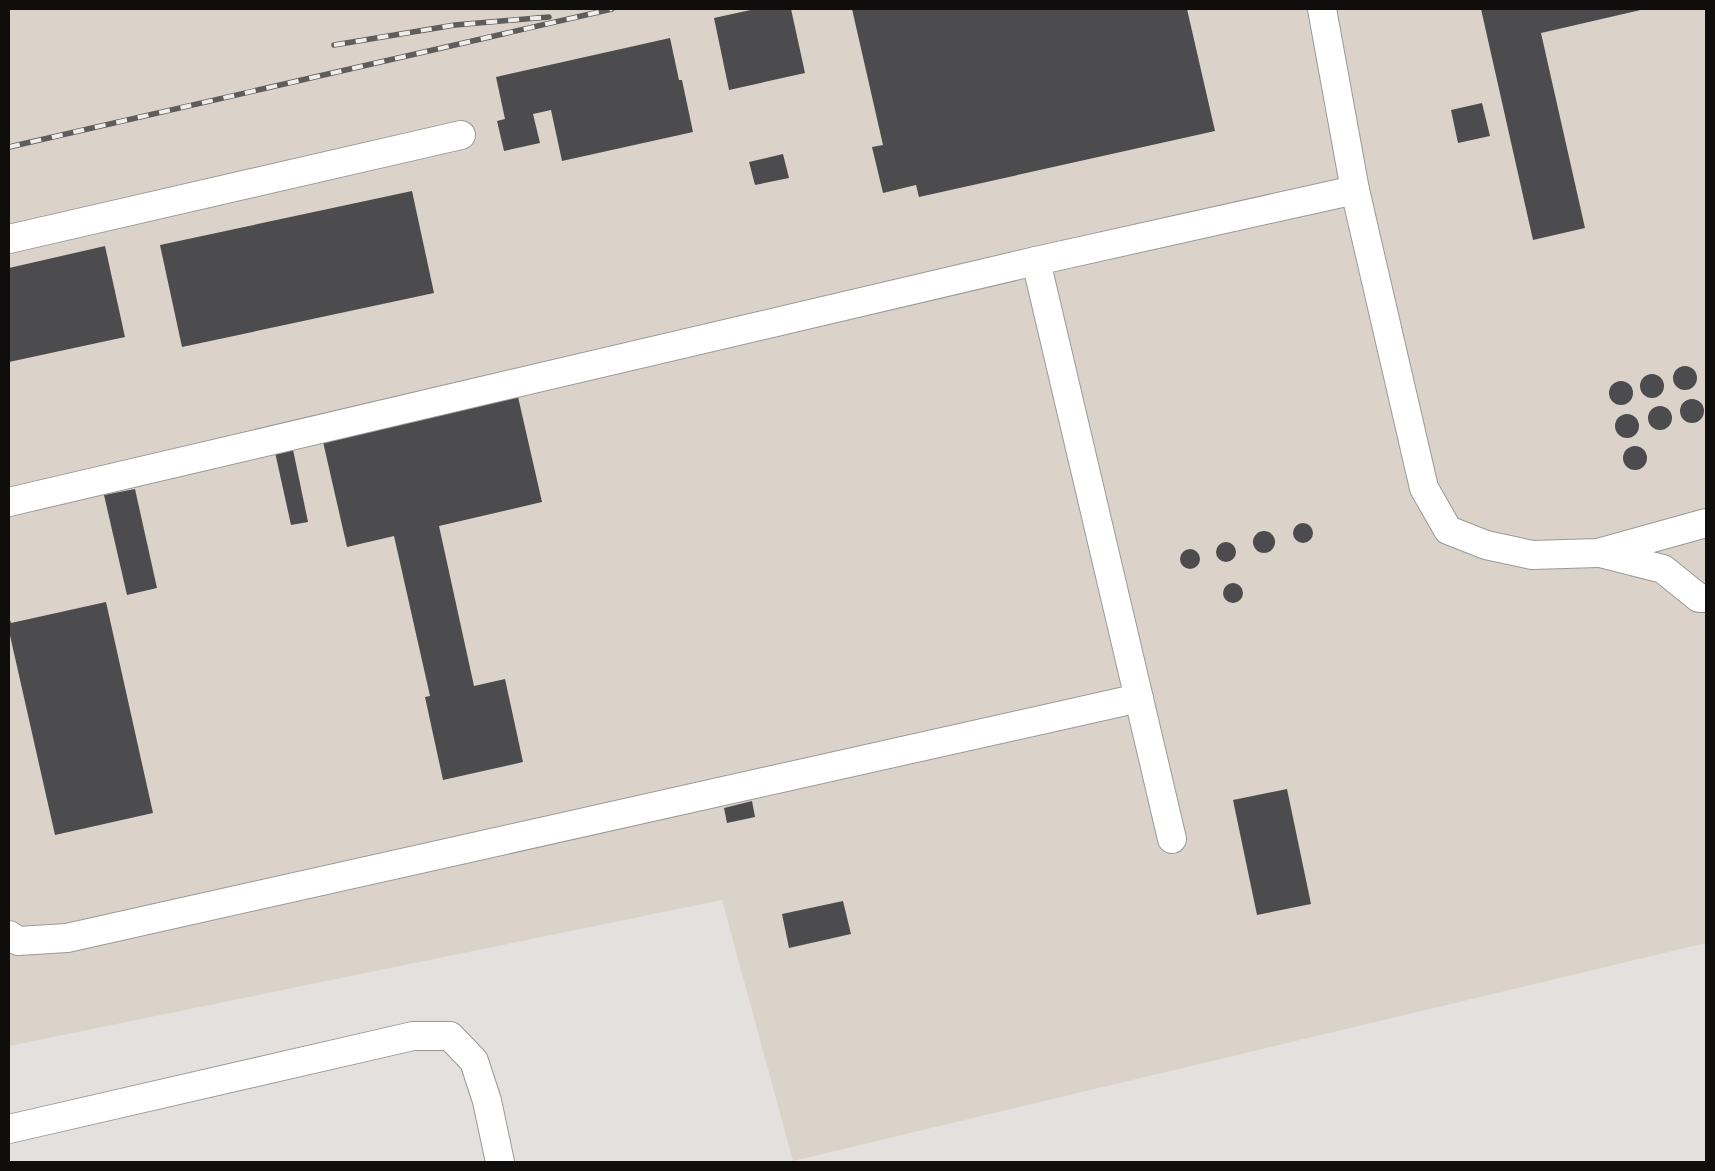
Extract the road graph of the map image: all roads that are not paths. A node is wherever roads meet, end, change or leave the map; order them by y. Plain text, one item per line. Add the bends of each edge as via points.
1 (1322, 9) edge
2 (461, 136) dead end
3 (1355, 190) junction
4 (9, 238) edge
5 (1036, 261) junction
6 (9, 502) edge
7 (1706, 523) edge
8 (1598, 553) junction
9 (1706, 598) edge
10 (1139, 698) junction
11 (1172, 839) dead end
12 (9, 935) edge
13 (9, 1130) edge
14 (500, 1162) edge

1 - 3 lane
2 - 4 lane
3 - 5 lane
3 - 8 lane via 1424,488 1448,530 1486,545 1532,555
5 - 6 lane
5 - 10 lane
7 - 8 lane
8 - 9 lane via 1663,569 1699,598
10 - 11 lane
10 - 12 lane via 67,938 18,942
13 - 14 lane via 413,1036 450,1036 474,1061 487,1101

